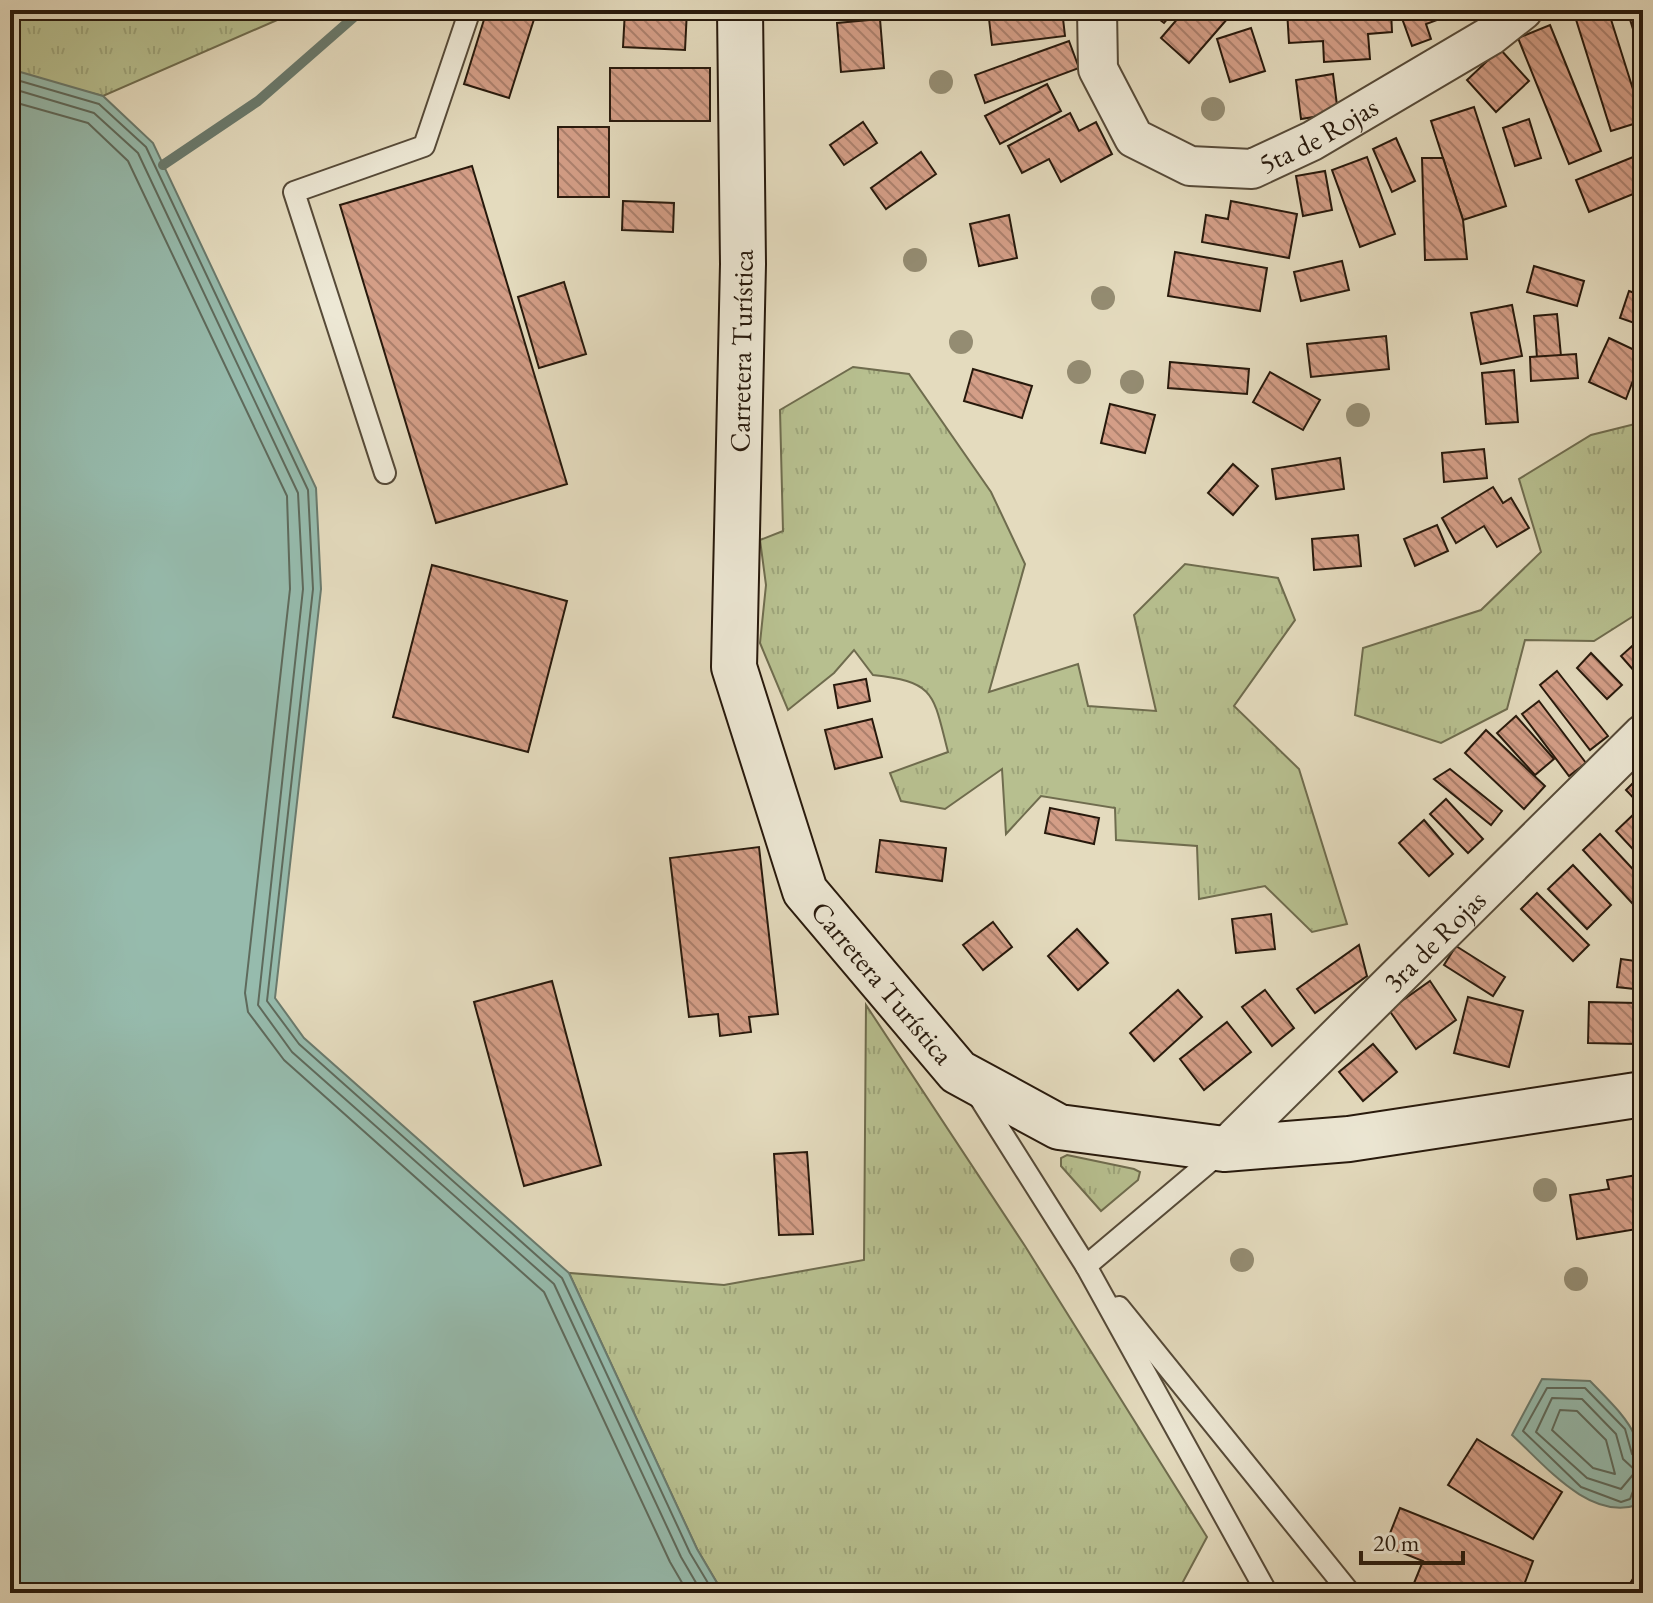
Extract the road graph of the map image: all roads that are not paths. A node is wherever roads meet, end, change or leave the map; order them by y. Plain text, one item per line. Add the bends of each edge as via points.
1 (470, 10) edge
2 (740, 10) edge
3 (1097, 10) edge
4 (1523, 10) edge
5 (385, 473) dead end
6 (1643, 734) edge
7 (966, 1076) junction
8 (1643, 1094) edge
9 (1224, 1149) junction
10 (1086, 1266) junction
11 (1267, 1593) edge
12 (1350, 1593) edge

1 - 5 lane via 424,146 294,192
2 - 7 main road, Carretera Turística via 743,264 734,667 805,891
3 - 4 street, 5ta de Rojas via 1098,69 1134,138 1190,166 1252,169 1312,141 1490,36
6 - 9 street, 3ra de Rojas
7 - 9 main road, Carretera Turística via 1059,1127
7 - 10 lane
8 - 9 main road, Carretera Turística via 1349,1139
9 - 10 lane
10 - 11 lane
10 - 12 lane

